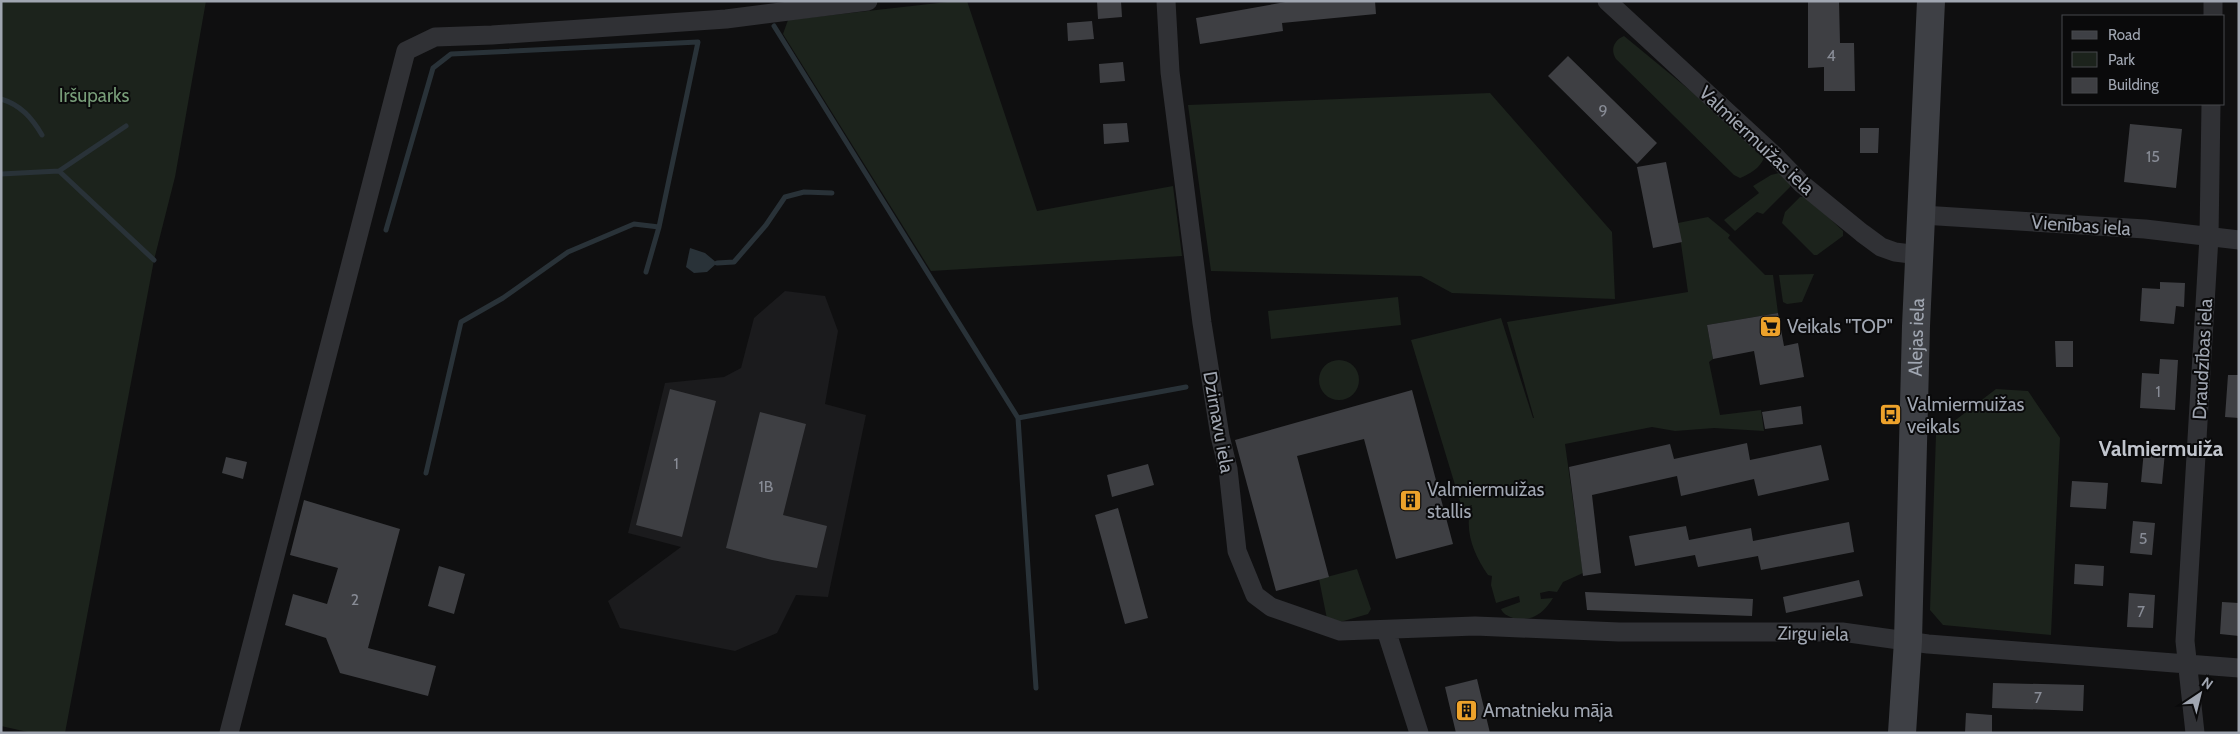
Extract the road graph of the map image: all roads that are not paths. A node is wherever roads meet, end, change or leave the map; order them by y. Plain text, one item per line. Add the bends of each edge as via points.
1 (868, 1) edge
2 (1166, 1) edge
3 (1608, 1) edge
4 (1931, 1) edge
5 (2213, 1) edge
6 (2213, 15) edge
7 (2211, 105) edge
8 (1922, 214) junction
9 (2209, 237) junction
10 (2239, 240) edge
11 (1919, 256) junction
12 (1386, 630) junction
13 (1908, 642) junction
14 (2187, 664) junction
15 (2239, 668) edge
16 (230, 730) edge
17 (1418, 733) edge
18 (1902, 733) edge
19 (2195, 733) edge

1 - 16 street via 726,19 435,37 406,50
2 - 12 street, Dzirnavu iela via 1170,72 1201,314 1228,469 1237,551 1255,595 1271,607 1340,631
3 - 11 street, Valmiermuižas iela via 1802,184 1881,247
4 - 8 main road, Alejas iela
5 - 6 street
7 - 9 street, Draudzības iela
8 - 9 street, Vienības iela via 2145,229
8 - 11 main road, Alejas iela
9 - 10 street, Vienības iela
9 - 14 street, Draudzības iela via 2185,641
11 - 13 main road, Alejas iela
12 - 13 street, Zirgu iela via 1474,626 1619,632 1842,632
12 - 17 street
13 - 14 street, Zirgu iela
13 - 18 main road, Alejas iela
14 - 15 street, Zirgu iela
14 - 19 street, Draudzības iela

